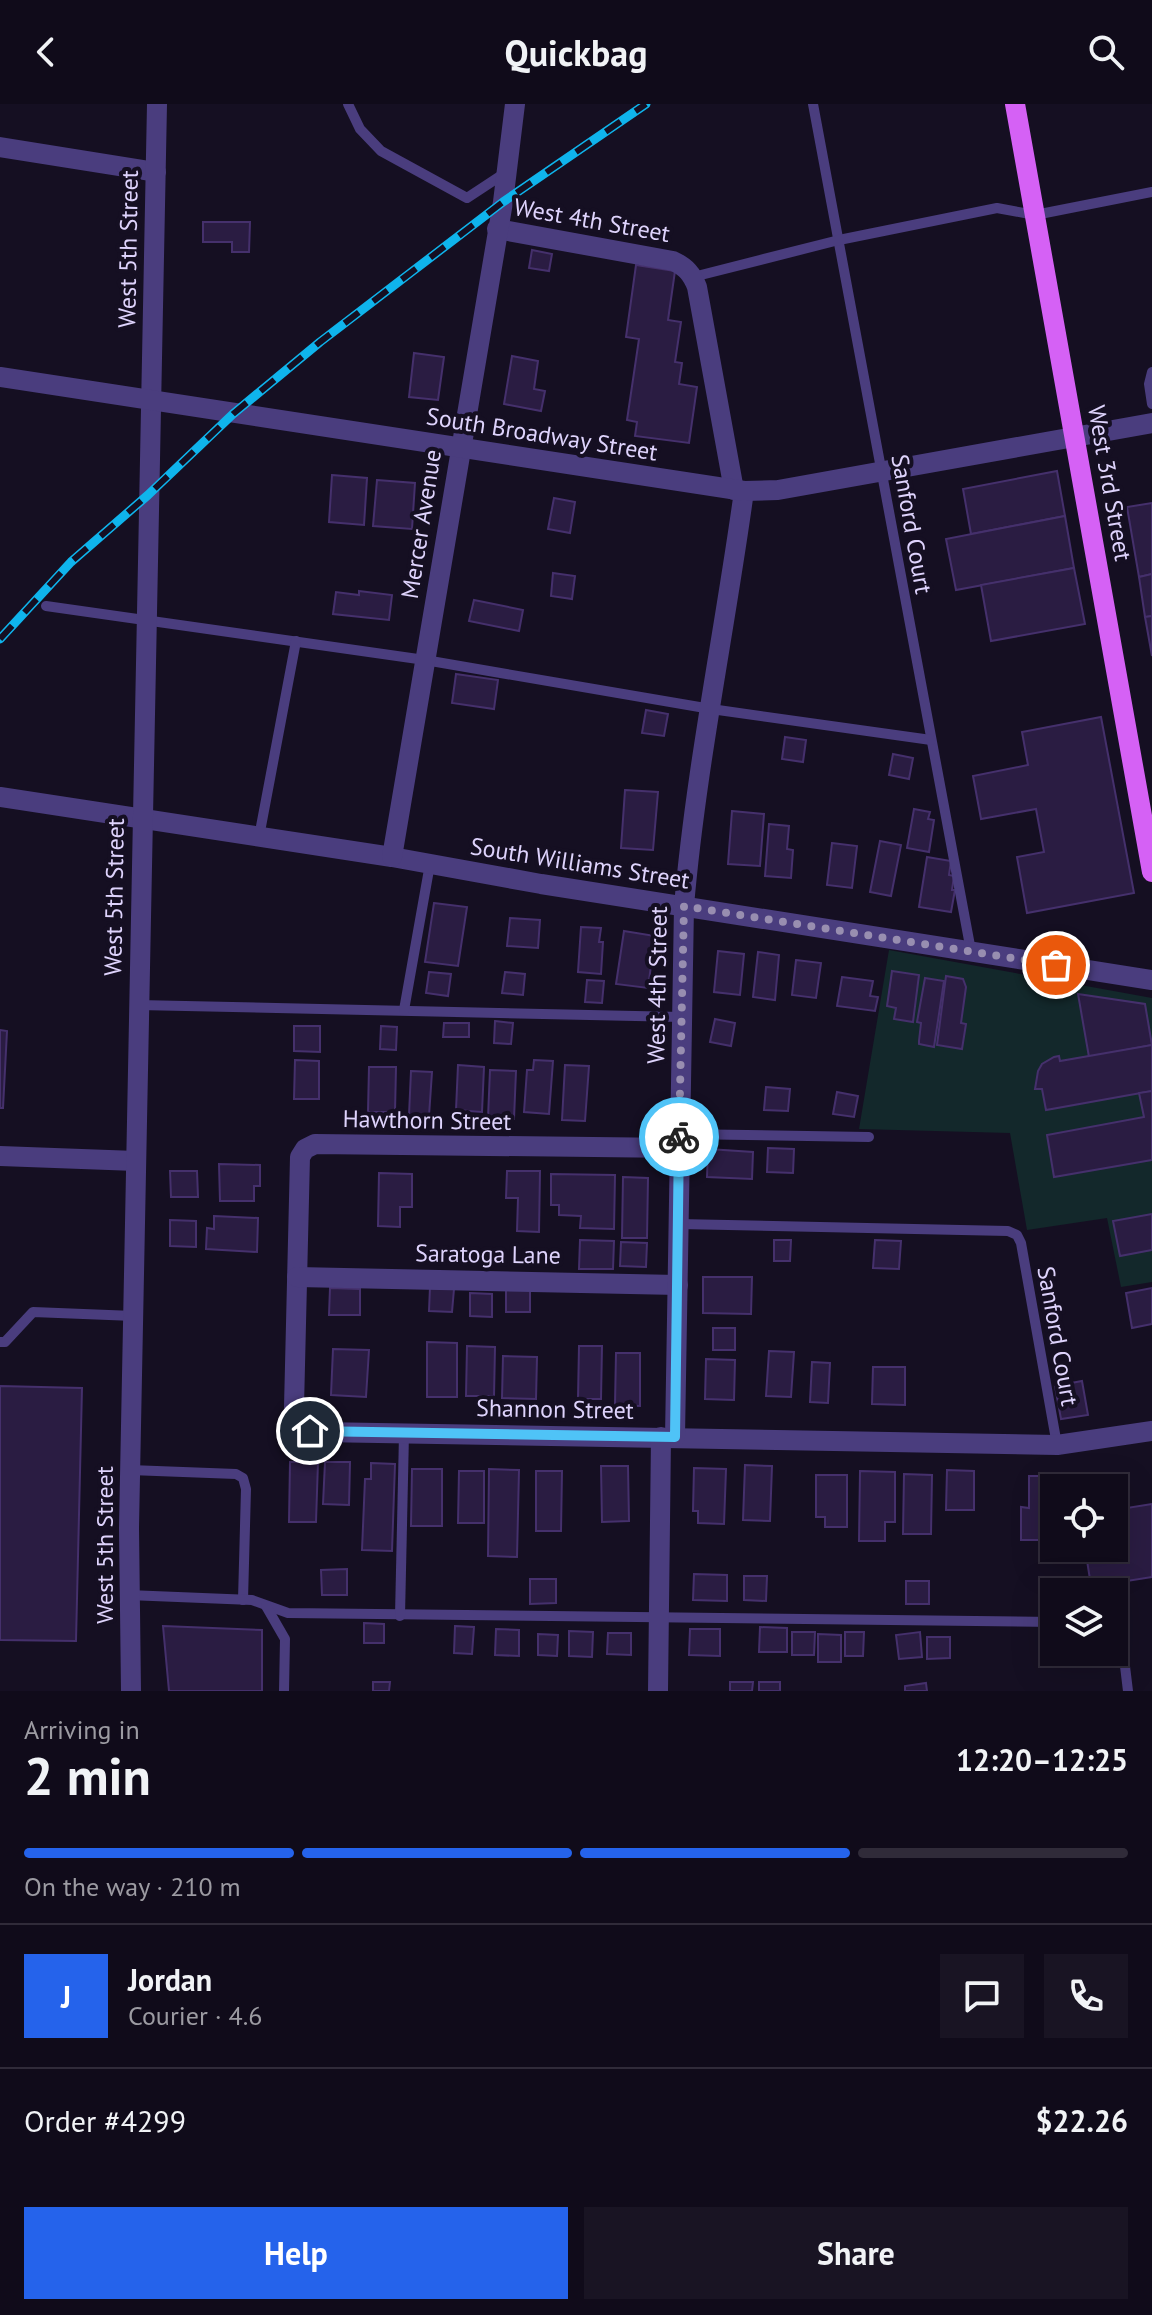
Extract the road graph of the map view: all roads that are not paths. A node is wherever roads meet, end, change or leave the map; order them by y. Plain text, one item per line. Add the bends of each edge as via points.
1 (157, 104) edge
2 (348, 104) edge
3 (515, 104) edge
4 (813, 104) edge
5 (1015, 104) edge
6 (0, 147) edge
7 (156, 172) junction
8 (507, 172) junction
9 (1152, 192) edge
10 (1035, 215) junction
11 (497, 229) junction
12 (839, 240) junction
13 (693, 277) junction
14 (1152, 372) edge
15 (0, 377) edge
16 (150, 402) junction
17 (1152, 404) edge
18 (1152, 423) edge
19 (1076, 437) junction
20 (459, 448) junction
21 (882, 470) junction
22 (739, 491) junction
23 (46, 606) dead end
24 (146, 618) junction
25 (296, 641) junction
26 (425, 660) junction
27 (711, 709) junction
28 (931, 740) junction
29 (0, 797) edge
30 (141, 819) junction
31 (259, 837) junction
32 (392, 857) junction
33 (430, 864) junction
34 (1152, 872) edge
35 (684, 906) junction
36 (971, 951) junction
37 (1152, 980) edge
38 (138, 1005) junction
39 (404, 1010) junction
40 (682, 1017) junction
41 (869, 1137) dead end
42 (679, 1141) junction
43 (0, 1156) edge
44 (136, 1161) junction
45 (679, 1224) junction
46 (297, 1277) junction
47 (678, 1285) junction
48 (134, 1316) junction
49 (0, 1342) edge
50 (1152, 1431) edge
51 (404, 1434) junction
52 (668, 1437) junction
53 (1057, 1445) junction
54 (130, 1470) junction
55 (128, 1595) junction
56 (243, 1600) junction
57 (266, 1605) junction
58 (400, 1616) junction
59 (660, 1618) junction
60 (1040, 1622) edge
61 (1125, 1666) edge
62 (131, 1691) edge
63 (284, 1691) edge
64 (658, 1691) edge
65 (1128, 1691) edge

1 - 7 street, West 5th Street
2 - 8 lane via 360,129 381,151 467,198
3 - 8 street, Mercer Avenue
4 - 12 lane, Sanford Court
5 - 10 main road, West 3rd Street
6 - 7 street
7 - 16 street, West 5th Street
8 - 11 street, Mercer Avenue
9 - 10 lane
10 - 12 lane via 997,208
10 - 19 main road, West 3rd Street
11 - 13 street, West 4th Street via 673,261
11 - 20 street, Mercer Avenue
12 - 13 lane
12 - 21 lane, Sanford Court
13 - 22 street, West 4th Street
14 - 17 lane
15 - 16 street, South Broadway Street
16 - 20 street, South Broadway Street
16 - 24 street, West 5th Street
18 - 19 street, South Broadway Street
19 - 21 street, South Broadway Street
19 - 34 main road, West 3rd Street
20 - 22 street, South Broadway Street
20 - 26 street, Mercer Avenue
21 - 22 street, South Broadway Street via 778,490
21 - 28 lane, Sanford Court
22 - 27 street, West 4th Street
23 - 24 lane
24 - 25 lane
24 - 30 street, West 5th Street
25 - 26 lane
25 - 31 lane
26 - 27 lane
26 - 32 street, Mercer Avenue
27 - 28 lane
27 - 35 street, West 4th Street
28 - 36 lane, Sanford Court
29 - 30 street, South Williams Street
30 - 31 street, South Williams Street
30 - 38 street, West 5th Street
31 - 32 street, South Williams Street
32 - 33 street, South Williams Street
33 - 35 street, South Williams Street
33 - 39 lane
35 - 36 street, South Williams Street
35 - 40 street, West 4th Street
36 - 37 street, South Williams Street
38 - 39 lane
38 - 44 street, West 5th Street
39 - 40 lane
40 - 42 street, West 4th Street
41 - 42 lane
42 - 45 street, West 4th Street
42 - 46 street, Hawthorn Street via 315,1144 300,1157
43 - 44 street
44 - 48 street, West 5th Street
45 - 47 street, West 4th Street
45 - 53 lane, Sanford Court via 1017,1235
46 - 47 street, Saratoga Lane
46 - 51 street, Shannon Street via 297,1420 310,1431
47 - 52 street, West 4th Street
48 - 49 lane via 33,1312
48 - 54 street, West 5th Street
50 - 53 street, Shannon Street
51 - 52 street, Shannon Street
51 - 58 lane
52 - 53 street, Shannon Street
52 - 59 street, West 4th Street
54 - 55 street, West 5th Street
54 - 56 lane via 243,1478
55 - 56 lane
55 - 62 street, West 5th Street
56 - 57 lane
57 - 58 lane via 288,1613
57 - 63 lane via 285,1639
58 - 59 lane
59 - 60 lane
59 - 64 street, West 4th Street
61 - 65 lane

